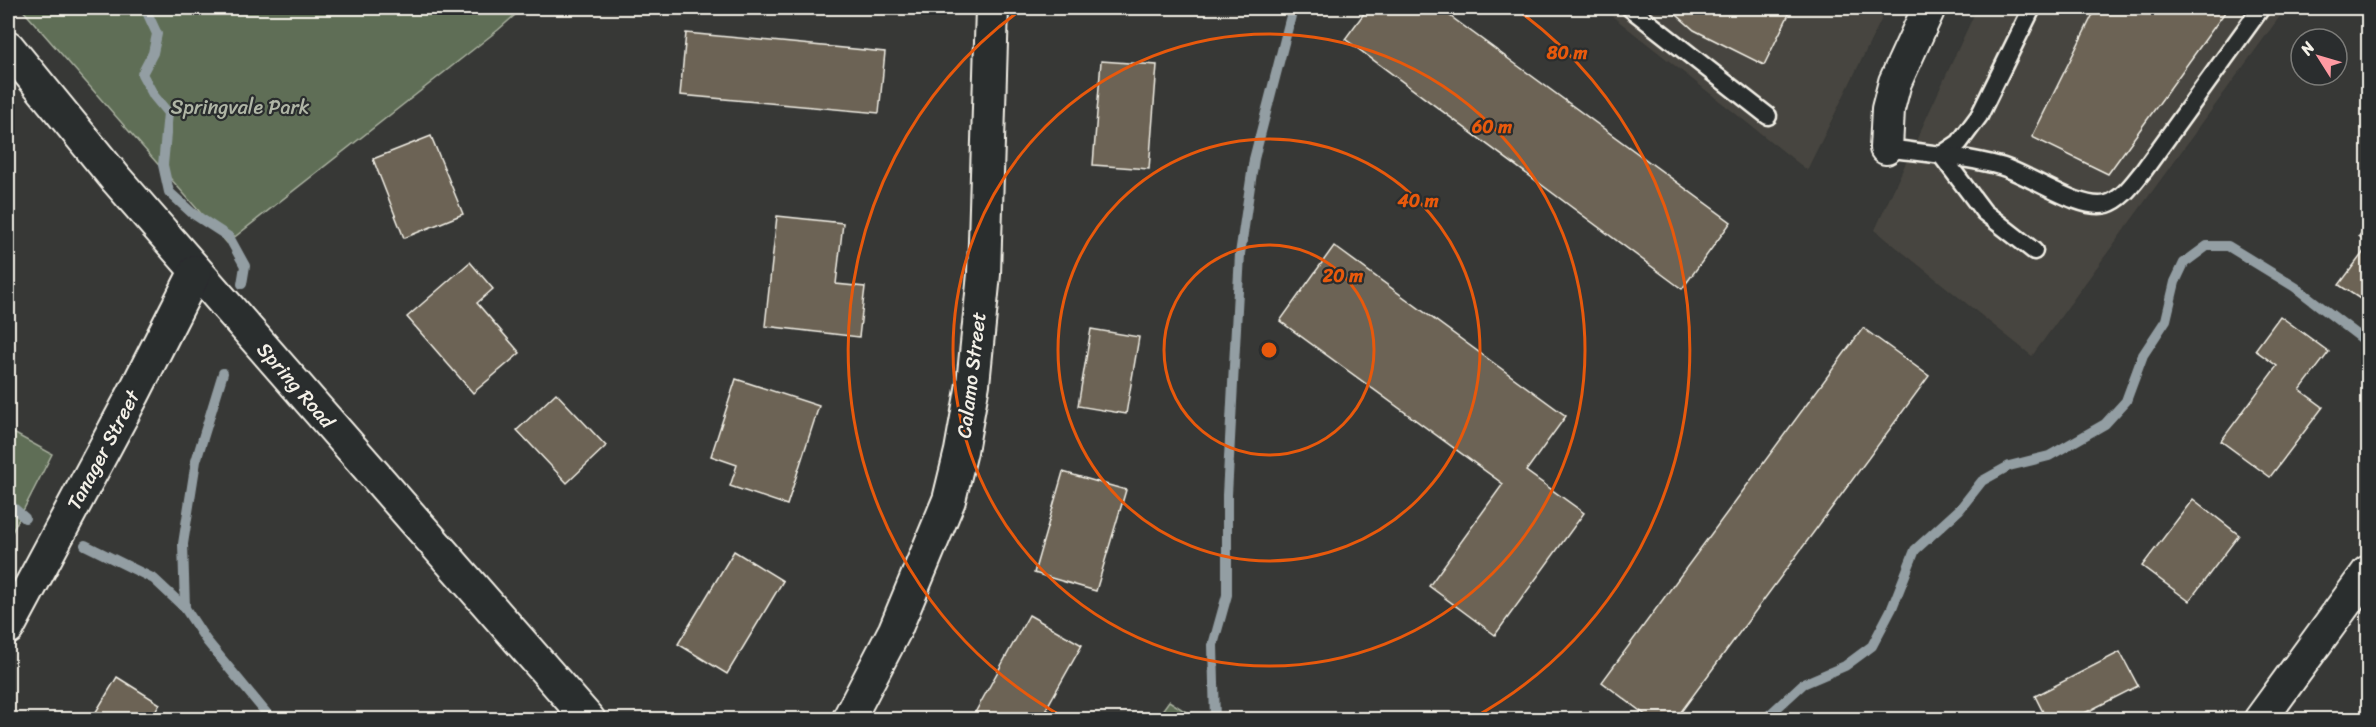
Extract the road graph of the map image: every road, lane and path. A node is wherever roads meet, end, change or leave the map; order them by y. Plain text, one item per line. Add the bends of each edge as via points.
1 (992, 8) edge
2 (1630, 8) edge
3 (1929, 8) edge
4 (2032, 8) edge
5 (2261, 8) edge
6 (8, 46) edge
7 (1768, 116) dead end
8 (1886, 148) joint
9 (1941, 155) junction
10 (2034, 251) dead end
11 (196, 271) junction
12 (2368, 572) edge
13 (8, 628) edge
14 (589, 720) edge
15 (848, 720) edge
16 (2260, 720) edge

1 - 15 street, Calamo Street via 984,274 962,452 949,500 895,630
2 - 7 lane
3 - 8 street via 1895,82 1888,109
4 - 9 lane via 1979,116 1959,143
5 - 9 lane via 2144,170 2125,193 2108,204 2094,205 2074,199 2001,166
6 - 11 street, Spring Road
8 - 9 lane
9 - 10 lane via 1984,212
11 - 13 street, Tanager Street
11 - 14 street, Spring Road
12 - 16 street

